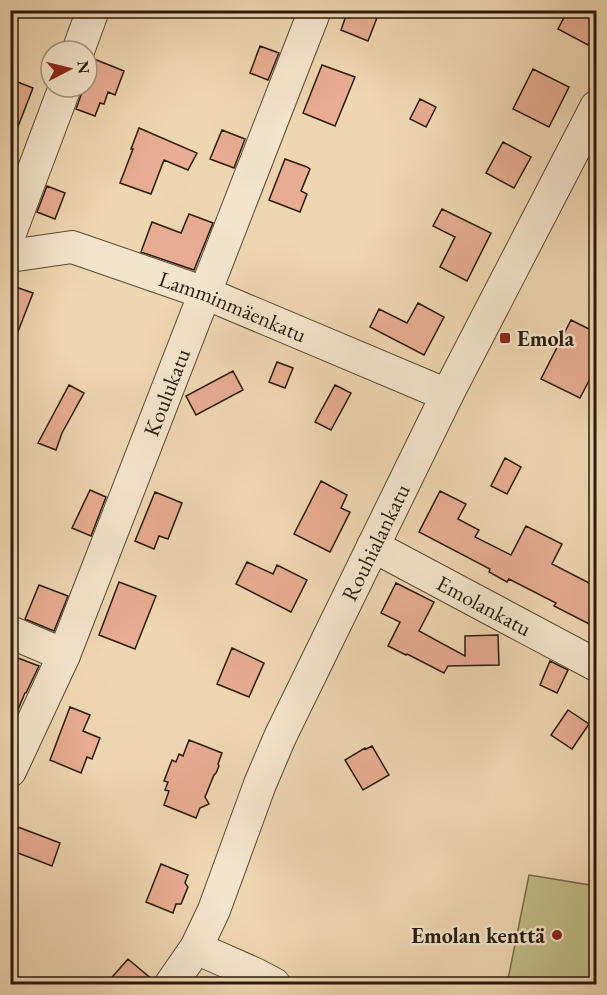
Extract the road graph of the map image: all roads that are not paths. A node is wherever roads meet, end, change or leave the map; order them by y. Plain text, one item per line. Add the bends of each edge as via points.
1 (93, 10) edge
2 (315, 10) edge
3 (82, 39) edge
4 (60, 99) edge
5 (597, 107) edge
6 (10, 232) edge
7 (10, 256) edge
8 (205, 293) junction
9 (447, 395) junction
10 (373, 546) junction
11 (10, 632) edge
12 (64, 655) junction
13 (597, 665) edge
14 (10, 771) edge
15 (196, 948) junction
16 (171, 984) edge
17 (274, 984) edge

1 - 3 street
2 - 8 street, Koulukatu
4 - 6 street
5 - 9 street, Rouhialankatu
7 - 8 street, Lamminmäenkatu via 72,247
8 - 9 street, Lamminmäenkatu
8 - 12 street, Koulukatu
9 - 10 street, Rouhialankatu
10 - 13 street, Emolankatu
10 - 15 street, Rouhialankatu via 280,736
11 - 12 street
12 - 14 street, Koulukatu
15 - 16 street, Rouhialankatu
15 - 17 street

